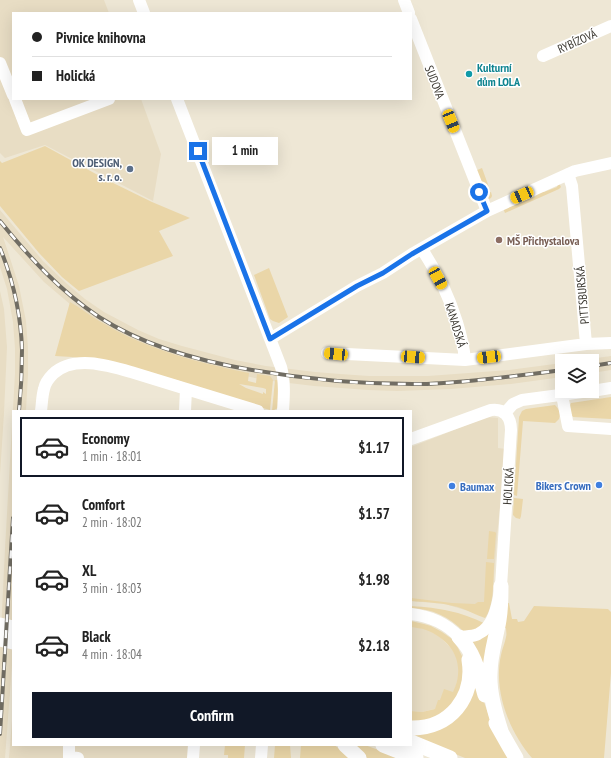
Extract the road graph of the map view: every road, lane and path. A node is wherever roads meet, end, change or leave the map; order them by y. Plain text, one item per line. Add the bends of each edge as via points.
1 (139, 0) edge
2 (404, 0) edge
3 (144, 12) edge
4 (409, 12) edge
5 (412, 22) edge
6 (611, 26) edge
7 (543, 56) dead end
8 (0, 63) edge
9 (12, 93) edge
10 (15, 100) edge
11 (106, 100) edge
12 (177, 100) edge
13 (611, 163) edge
14 (568, 174) junction
15 (487, 211) junction
16 (422, 249) junction
17 (270, 339) junction
18 (611, 343) edge
19 (586, 344) junction
20 (326, 353) dead end
21 (465, 360) junction
22 (611, 388) edge
23 (186, 389) junction
24 (599, 390) edge
25 (555, 396) edge
26 (563, 398) edge
27 (41, 410) edge
28 (185, 410) edge
29 (255, 410) edge
30 (283, 410) edge
31 (504, 413) junction
32 (611, 429) edge
33 (412, 440) edge
34 (501, 586) junction
35 (412, 614) edge
36 (0, 625) edge
37 (12, 628) edge
38 (459, 637) junction
39 (0, 639) edge
40 (12, 642) edge
41 (412, 728) edge
42 (501, 731) junction
43 (412, 742) edge
44 (70, 746) edge
45 (194, 746) edge
46 (262, 746) edge
47 (345, 746) edge
48 (386, 746) edge
49 (78, 758) edge
50 (193, 758) edge
51 (261, 758) edge
52 (360, 758) edge
53 (416, 758) edge
54 (450, 758) edge
55 (516, 758) edge

1 - 3 street
2 - 4 street
5 - 15 street, SUDOVA
6 - 7 street, RYBÍZOVÁ
8 - 9 street
10 - 11 street via 27,130
12 - 17 street
13 - 14 street
14 - 15 street
14 - 19 street, PITTSBURSKÁ via 572,186
15 - 16 street
16 - 17 street
16 - 21 street, KANADSKÁ via 444,287 456,318
17 - 30 street via 283,375
18 - 19 street
19 - 21 street
20 - 21 street
22 - 24 street
23 - 27 street via 114,367 84,362 66,366 48,379 43,390
23 - 28 street
23 - 29 street
25 - 31 street via 520,401
26 - 32 street via 568,426
31 - 33 street via 491,410
31 - 34 street, HOLICKÁ via 510,421 511,430
34 - 38 street, HOLICKÁ via 494,614 487,627 478,635
34 - 42 main road via 500,615 492,649 490,676
35 - 38 street via 437,621 449,627
36 - 37 main road
38 - 41 main road via 466,650 470,673 462,701 442,720
38 - 42 main road via 472,654 489,710
39 - 40 main road
42 - 55 main road
43 - 54 main road
44 - 49 street via 69,757
45 - 50 street
46 - 51 street
47 - 52 main road
48 - 53 main road

